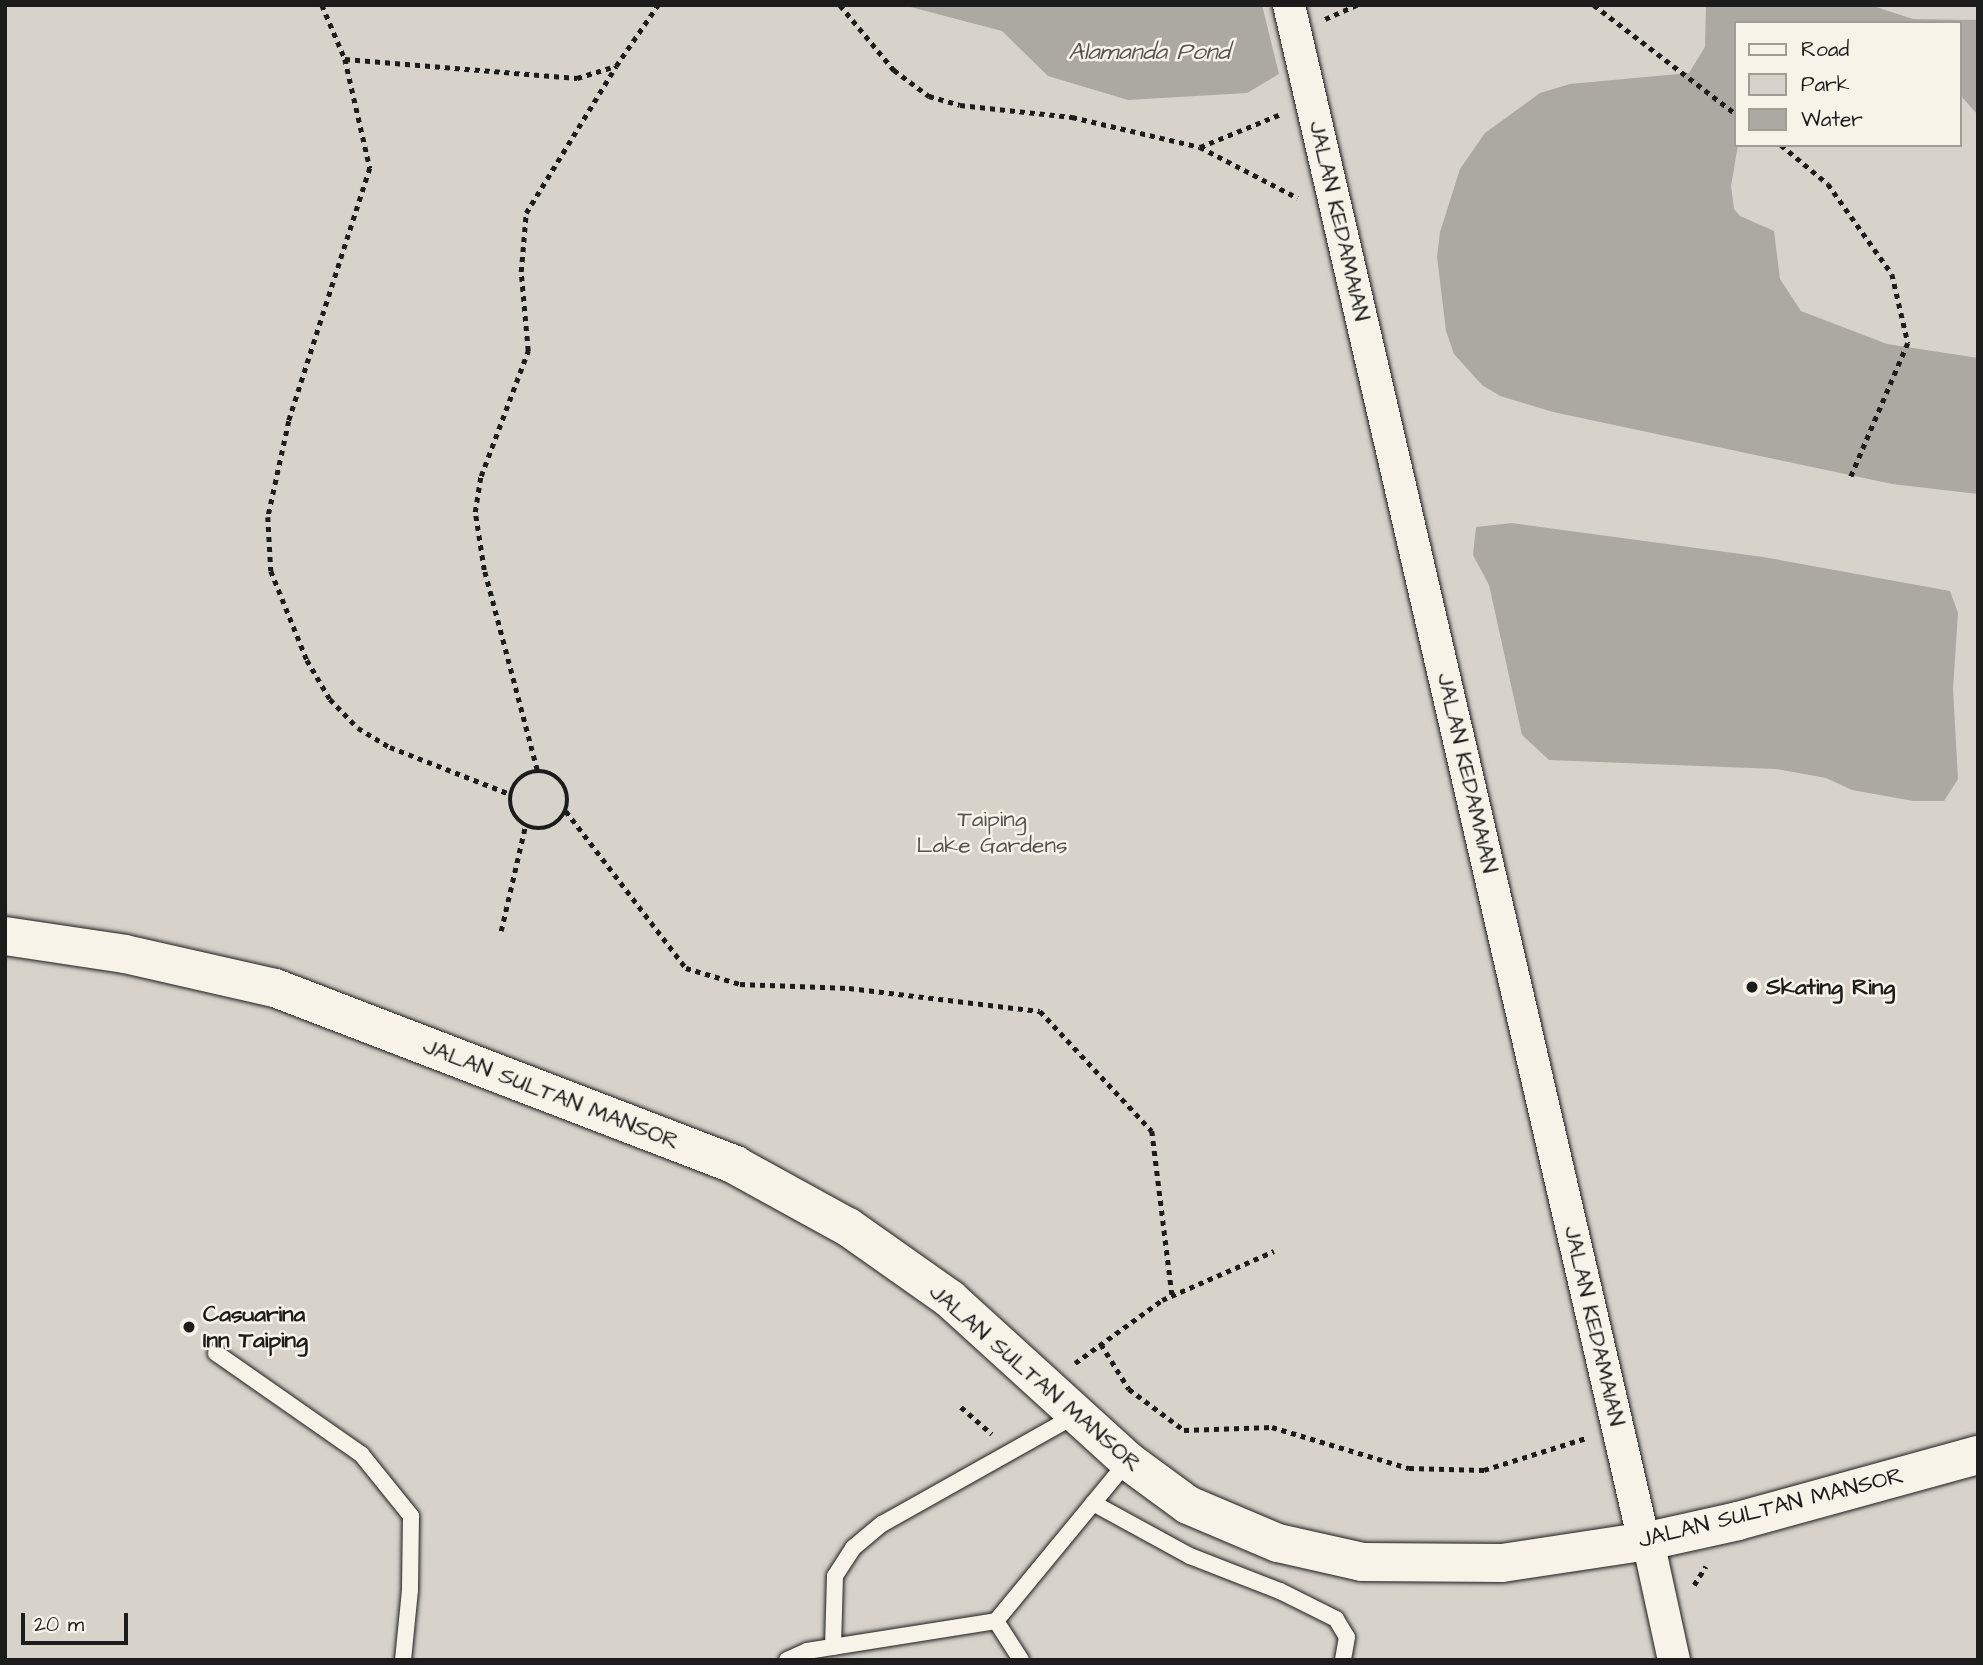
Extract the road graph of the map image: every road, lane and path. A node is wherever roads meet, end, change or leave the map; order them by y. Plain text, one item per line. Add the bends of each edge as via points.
1 (322, 5) edge
2 (658, 5) edge
3 (840, 5) edge
4 (1290, 5) edge
5 (1594, 5) edge
6 (345, 59) junction
7 (616, 66) junction
8 (1311, 98) junction
9 (1734, 113) edge
10 (1200, 147) junction
11 (1782, 147) edge
12 (1339, 218) junction
13 (1850, 479) dead end
14 (537, 770) junction
15 (510, 794) junction
16 (566, 811) junction
17 (525, 827) junction
18 (501, 931) dead end
19 (5, 936) edge
20 (1274, 1251) dead end
21 (1172, 1295) junction
22 (1101, 1344) junction
23 (216, 1353) dead end
24 (1049, 1389) junction
25 (961, 1407) dead end
26 (1077, 1414) junction
27 (1617, 1428) junction
28 (995, 1437) dead end
29 (1978, 1455) edge
30 (1128, 1461) junction
31 (1093, 1503) junction
32 (1646, 1541) junction
33 (996, 1621) junction
34 (832, 1647) junction
35 (403, 1660) edge
36 (787, 1660) edge
37 (1021, 1660) edge
38 (1343, 1660) edge
39 (1674, 1660) edge

1 - 6 path
2 - 7 path
3 - 10 path via 894,70 929,96 960,105 1072,117
4 - 8 street, JALAN KEDAMAIAN
5 - 9 path
6 - 7 path via 576,78
6 - 15 path via 370,168 289,421 268,517 271,570 307,660 330,699 358,728 390,747
7 - 14 path via 526,213 521,272 528,351 481,476 475,512 484,570
8 - 10 path via 1236,136
8 - 12 street, JALAN KEDAMAIAN
10 - 12 path
11 - 13 path via 1828,184 1892,274 1908,343
12 - 27 street, JALAN KEDAMAIAN
14 - 15 path via 520,778
14 - 16 path via 562,782
15 - 17 path via 512,813
16 - 17 path via 545,830
16 - 21 path via 686,968 740,984 849,988 1040,1011 1153,1131
17 - 18 path
19 - 24 street, JALAN SULTAN MANSOR via 125,954 275,988 734,1165 848,1227 950,1299
20 - 21 path
21 - 22 path
22 - 24 path
22 - 27 path via 1129,1389 1184,1430 1272,1427 1409,1468 1484,1470
23 - 35 lane via 361,1454 411,1516 411,1590
24 - 26 street, JALAN SULTAN MANSOR
25 - 28 path
26 - 30 street, JALAN SULTAN MANSOR
26 - 34 lane via 882,1524 853,1548 835,1576
27 - 32 street, JALAN KEDAMAIAN
29 - 32 street, JALAN SULTAN MANSOR
30 - 31 lane
30 - 32 street, JALAN SULTAN MANSOR via 1188,1505 1278,1543 1362,1562 1502,1563
31 - 33 lane
31 - 38 lane via 1190,1556 1280,1591 1336,1619 1347,1637
32 - 39 street, JALAN KEDAMAIAN
33 - 34 lane
33 - 37 lane
34 - 36 lane

